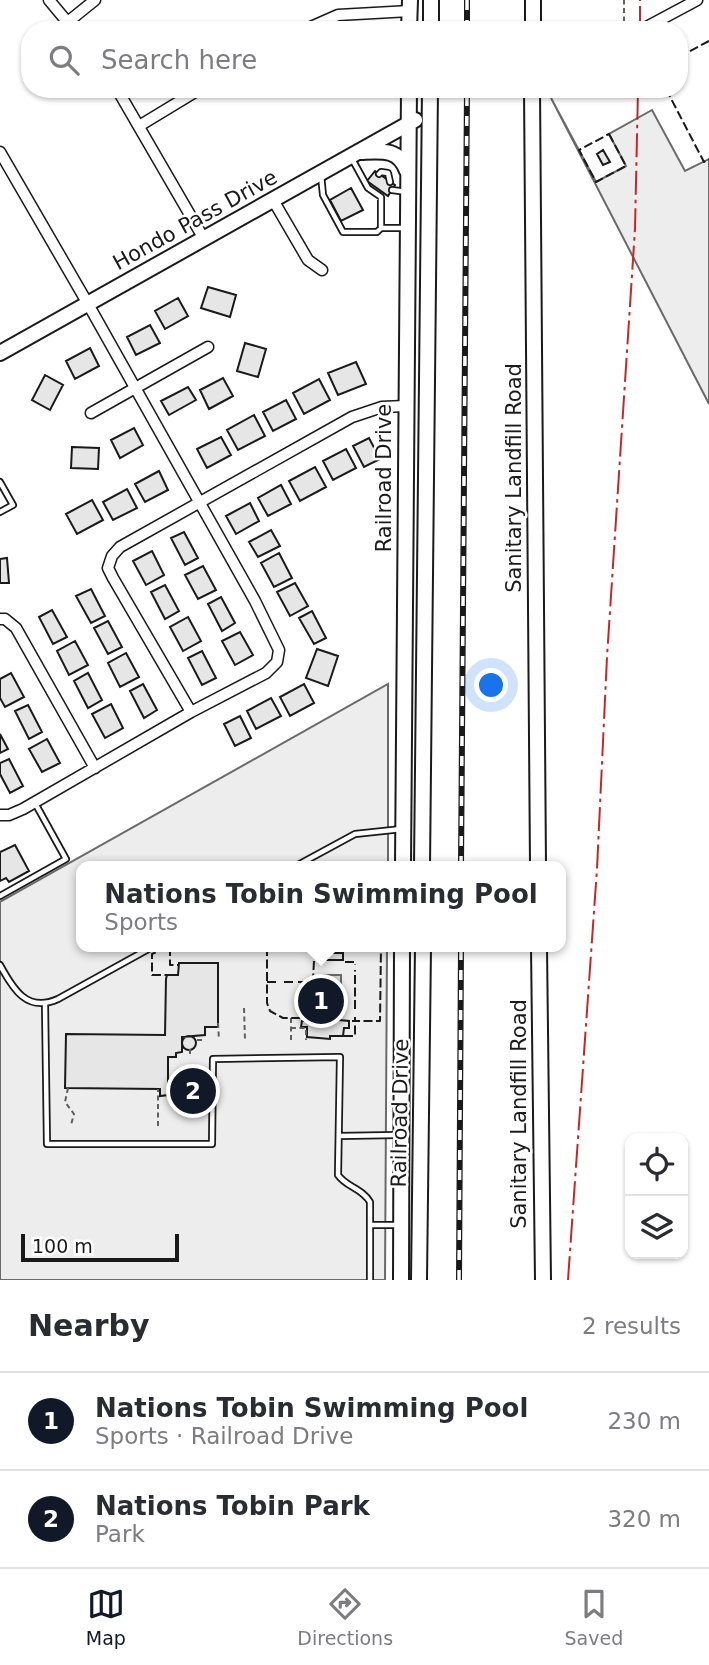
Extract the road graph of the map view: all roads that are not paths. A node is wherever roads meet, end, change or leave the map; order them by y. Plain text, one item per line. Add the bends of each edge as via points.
1 (49, 0) edge
2 (95, 0) edge
3 (431, 0) edge
4 (533, 0) edge
5 (697, 0) edge
6 (410, 6) edge
7 (67, 21) edge
8 (76, 21) edge
9 (324, 21) edge
10 (431, 21) edge
11 (533, 21) edge
12 (658, 21) edge
13 (122, 98) edge
14 (185, 98) edge
15 (409, 98) edge
16 (430, 98) edge
17 (532, 98) edge
18 (429, 113) junction
19 (409, 123) junction
20 (139, 125) junction
21 (0, 152) edge
22 (355, 154) junction
23 (321, 173) junction
24 (379, 174) dead end
25 (408, 174) junction
26 (388, 178) dead end
27 (391, 190) dead end
28 (408, 192) junction
29 (273, 200) junction
30 (381, 228) junction
31 (407, 228) junction
32 (204, 239) junction
33 (322, 270) dead end
34 (88, 304) junction
35 (208, 347) dead end
36 (0, 353) edge
37 (135, 388) junction
38 (405, 406) junction
39 (91, 413) dead end
40 (0, 482) edge
41 (199, 504) junction
42 (0, 512) edge
43 (0, 619) edge
44 (191, 712) junction
45 (94, 768) junction
46 (34, 802) junction
47 (0, 816) edge
48 (422, 828) junction
49 (403, 829) junction
50 (305, 861) edge
51 (402, 861) edge
52 (422, 861) edge
53 (538, 861) edge
54 (0, 896) edge
55 (143, 952) edge
56 (402, 952) edge
57 (423, 952) edge
58 (539, 952) edge
59 (0, 965) edge
60 (45, 1004) junction
61 (419, 1134) junction
62 (401, 1135) junction
63 (339, 1136) junction
64 (371, 1225) junction
65 (401, 1226) junction
66 (370, 1280) edge
67 (401, 1280) edge
68 (419, 1280) edge
69 (543, 1280) edge

1 - 7 street
2 - 8 street
3 - 10 main road
4 - 11 main road
5 - 12 street
6 - 9 street via 338,15
13 - 20 street
14 - 20 street
15 - 19 main road, Railroad Drive
16 - 18 main road, Railroad Drive
17 - 53 main road, Sanitary Landfill Road
18 - 19 main road, Hondo Pass Drive
18 - 48 main road, Railroad Drive
19 - 22 main road, Hondo Pass Drive
19 - 25 main road, Railroad Drive
20 - 32 street
21 - 34 street
22 - 23 main road, Hondo Pass Drive
22 - 25 main road via 393,152
22 - 30 lane via 370,186 383,195
23 - 29 main road, Hondo Pass Drive
23 - 30 lane via 323,195 343,232 370,233
24 - 26 lane
25 - 28 main road, Railroad Drive
27 - 28 lane
28 - 31 main road, Railroad Drive
29 - 32 main road, Hondo Pass Drive
29 - 33 street via 308,260
30 - 31 lane
31 - 38 main road, Railroad Drive
32 - 34 main road, Hondo Pass Drive
34 - 36 main road, Hondo Pass Drive
34 - 37 street
35 - 37 street
37 - 39 street
37 - 41 street
38 - 41 street via 382,407 352,418
38 - 49 main road, Railroad Drive
40 - 42 lane via 13,505
41 - 44 street via 279,654 266,673
41 - 44 street via 120,547 108,568
43 - 45 street via 16,628
44 - 45 street
45 - 46 street
46 - 47 street
46 - 54 lane via 66,859
48 - 49 main road
48 - 52 main road, Railroad Drive
49 - 50 lane via 355,834
49 - 51 main road, Railroad Drive
55 - 60 lane
56 - 62 main road, Railroad Drive
57 - 61 main road, Railroad Drive
58 - 69 main road, Sanitary Landfill Road
59 - 60 lane via 22,996
60 - 63 lane via 47,1144 212,1144 213,1059 340,1057
61 - 62 main road
61 - 68 main road, Railroad Drive
62 - 63 lane
62 - 65 main road, Railroad Drive
63 - 64 lane via 338,1175 368,1197
64 - 65 lane
64 - 66 lane
65 - 67 main road, Railroad Drive

